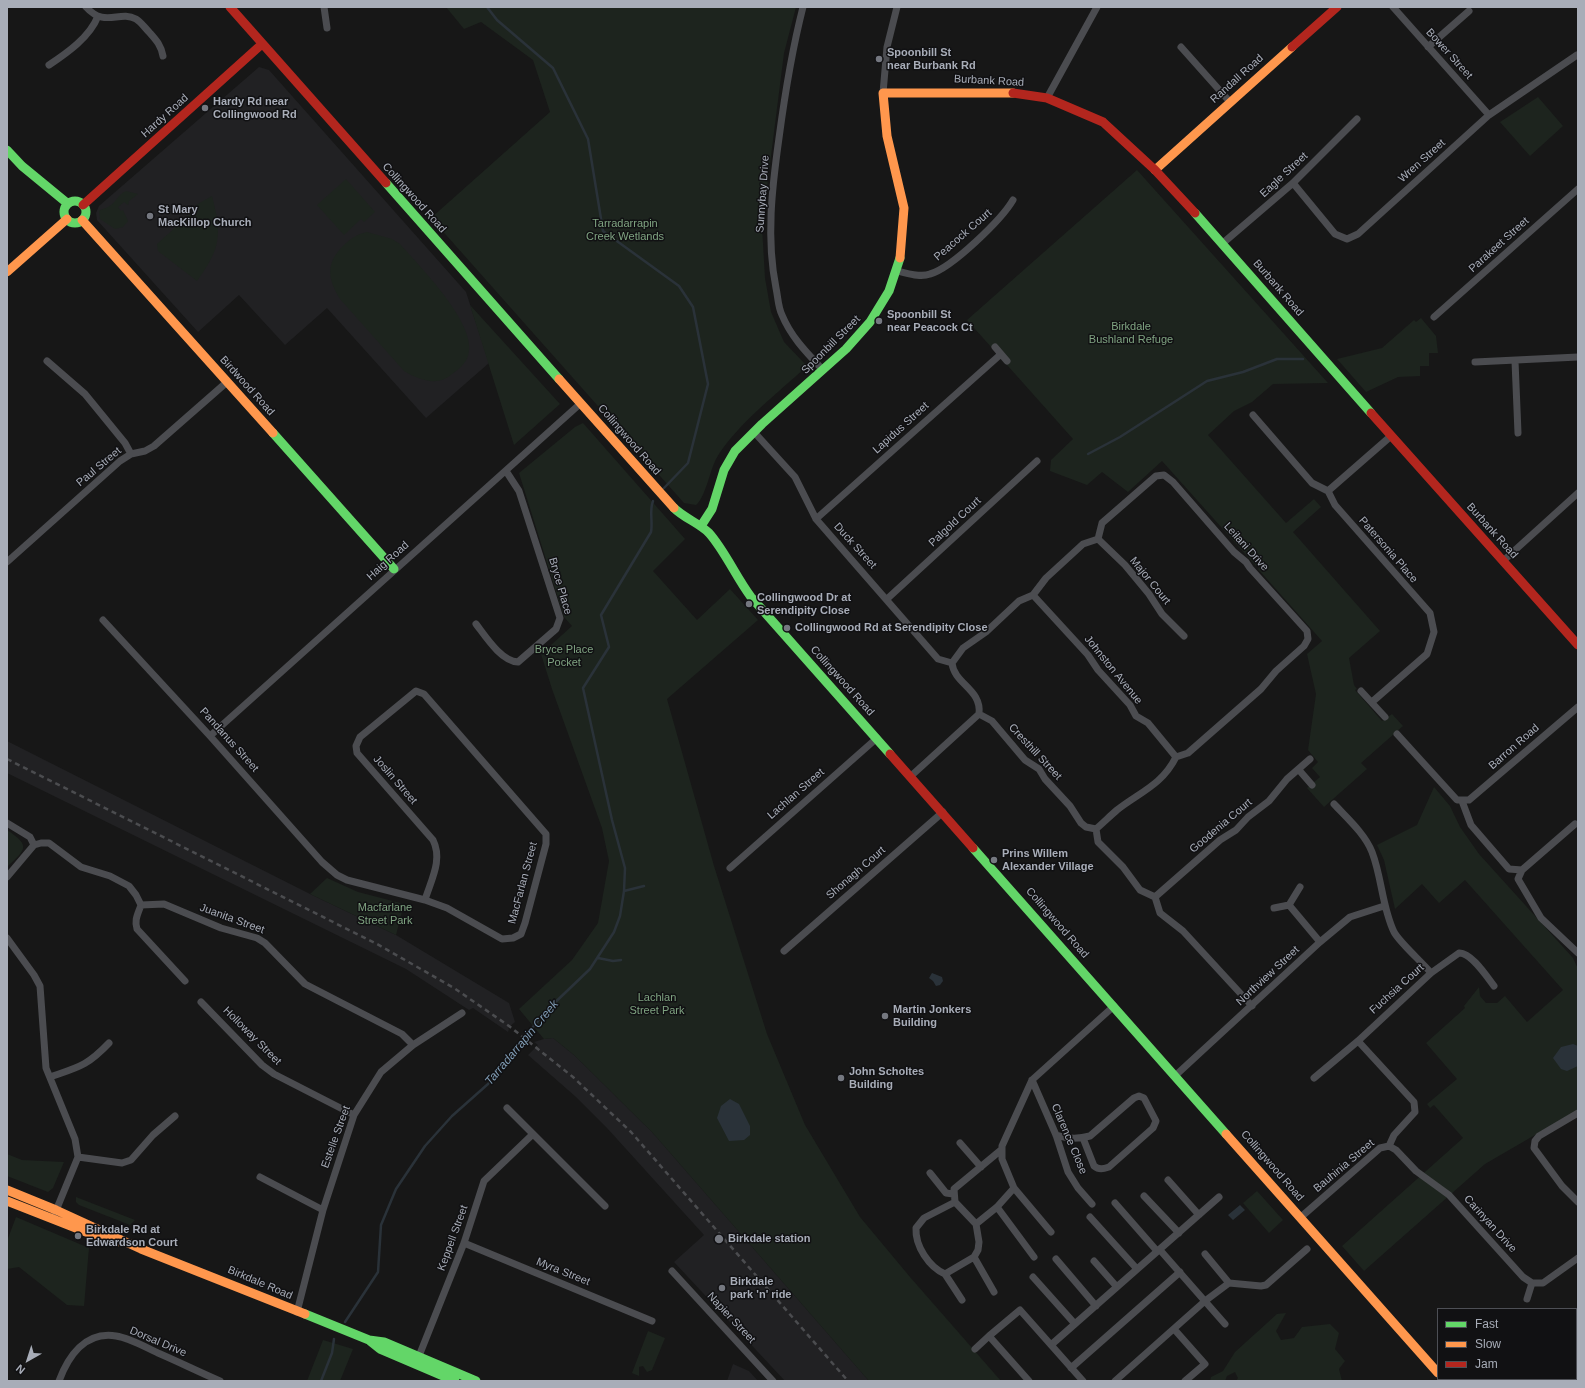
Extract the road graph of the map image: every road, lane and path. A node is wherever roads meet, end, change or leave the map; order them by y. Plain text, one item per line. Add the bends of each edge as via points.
1 (86, 7) edge
2 (230, 7) edge
3 (324, 7) edge
4 (803, 7) edge
5 (897, 7) edge
6 (1097, 7) edge
7 (1337, 7) edge
8 (1393, 7) edge
9 (1469, 11) dead end
10 (98, 16) junction
11 (327, 28) dead end
12 (262, 44) junction
13 (1182, 47) dead end
14 (1428, 47) junction
15 (1577, 55) dead end
16 (163, 56) dead end
17 (48, 65) dead end
18 (882, 93) junction
19 (1047, 98) junction
20 (1230, 102) junction
21 (1489, 115) junction
22 (1357, 119) dead end
23 (7, 150) edge
24 (1155, 170) junction
25 (1293, 183) junction
26 (1578, 189) edge
27 (1014, 200) dead end
28 (68, 204) junction
29 (83, 205) junction
30 (67, 219) junction
31 (82, 220) junction
32 (1223, 243) junction
33 (897, 271) junction
34 (7, 272) edge
35 (1434, 317) dead end
36 (995, 347) dead end
37 (1001, 354) junction
38 (1578, 357) edge
39 (47, 361) dead end
40 (1008, 361) dead end
41 (1515, 361) junction
42 (1475, 362) dead end
43 (823, 370) junction
44 (227, 382) junction
45 (581, 403) junction
46 (1253, 415) dead end
47 (754, 432) junction
48 (1518, 433) dead end
49 (1391, 436) junction
50 (131, 454) junction
51 (1037, 461) dead end
52 (506, 471) junction
53 (1328, 492) junction
54 (1578, 493) edge
55 (816, 519) junction
56 (701, 526) junction
57 (1098, 539) junction
58 (1503, 561) junction
59 (7, 562) edge
60 (394, 569) junction
61 (1033, 595) junction
62 (887, 599) junction
63 (103, 620) dead end
64 (476, 624) dead end
65 (1184, 636) dead end
66 (1578, 645) edge
67 (952, 663) junction
68 (1361, 690) dead end
69 (416, 691) joint
70 (1372, 702) junction
71 (1578, 707) edge
72 (979, 714) junction
73 (1386, 717) dead end
74 (1397, 734) dead end
75 (210, 736) junction
76 (877, 738) junction
77 (1176, 757) junction
78 (1310, 759) dead end
79 (1299, 770) junction
80 (911, 776) junction
81 (1312, 785) dead end
82 (1462, 801) junction
83 (1334, 804) dead end
84 (943, 812) junction
85 (7, 823) edge
86 (1575, 824) dead end
87 (1096, 829) junction
88 (34, 845) junction
89 (730, 868) dead end
90 (1522, 870) junction
91 (337, 875) joint
92 (7, 877) edge
93 (1300, 887) dead end
94 (1155, 896) junction
95 (425, 900) junction
96 (141, 905) junction
97 (1289, 905) junction
98 (1384, 906) junction
99 (1274, 908) dead end
100 (7, 938) edge
101 (1320, 942) junction
102 (13, 946) junction
103 (7, 951) edge
104 (784, 951) dead end
105 (1578, 953) edge
106 (1431, 973) junction
107 (185, 981) dead end
108 (1494, 986) dead end
109 (201, 1002) dead end
110 (1114, 1006) junction
111 (1252, 1006) junction
112 (462, 1013) dead end
113 (1358, 1041) junction
114 (109, 1043) dead end
115 (414, 1045) junction
116 (1176, 1075) junction
117 (50, 1077) junction
118 (1314, 1078) dead end
119 (1032, 1080) junction
120 (507, 1108) dead end
121 (1578, 1113) edge
122 (354, 1115) junction
123 (176, 1116) dead end
124 (532, 1134) junction
125 (1056, 1135) junction
126 (1083, 1138) junction
127 (960, 1143) dead end
128 (1389, 1146) junction
129 (1001, 1150) junction
130 (78, 1157) junction
131 (981, 1167) junction
132 (930, 1174) dead end
133 (260, 1177) dead end
134 (1168, 1180) dead end
135 (1014, 1188) junction
136 (7, 1190) edge
137 (953, 1194) junction
138 (1144, 1196) dead end
139 (1219, 1197) dead end
140 (7, 1201) edge
141 (955, 1202) junction
142 (1578, 1202) edge
143 (1115, 1203) dead end
144 (1092, 1204) dead end
145 (605, 1206) dead end
146 (997, 1206) junction
147 (56, 1210) junction
148 (323, 1210) junction
149 (1200, 1215) junction
150 (1090, 1217) dead end
151 (1301, 1217) junction
152 (52, 1219) junction
153 (976, 1224) junction
154 (1051, 1232) dead end
155 (1179, 1233) junction
156 (464, 1243) junction
157 (141, 1249) junction
158 (1307, 1249) dead end
159 (1159, 1250) junction
160 (1205, 1254) dead end
161 (974, 1257) junction
162 (1034, 1257) dead end
163 (1578, 1258) edge
164 (1056, 1259) dead end
165 (1094, 1261) dead end
166 (1137, 1269) junction
167 (672, 1271) dead end
168 (1180, 1272) junction
169 (945, 1274) junction
170 (1033, 1277) dead end
171 (1229, 1283) junction
172 (1532, 1283) junction
173 (1117, 1287) junction
174 (994, 1292) dead end
175 (1527, 1298) dead end
176 (962, 1300) dead end
177 (1205, 1301) junction
178 (1096, 1306) junction
179 (297, 1312) junction
180 (652, 1321) dead end
181 (1075, 1324) junction
182 (1225, 1324) dead end
183 (1174, 1329) junction
184 (989, 1336) junction
185 (1051, 1345) junction
186 (975, 1349) dead end
187 (417, 1360) junction
188 (1071, 1368) junction
189 (1437, 1371) edge
190 (59, 1381) edge
191 (220, 1381) edge
192 (455, 1381) edge
193 (476, 1381) edge
194 (773, 1381) edge
195 (1029, 1381) edge
196 (1083, 1381) edge
197 (1115, 1381) edge
198 (1185, 1381) edge

1 - 10 street
2 - 12 street, Collingwood Road
3 - 11 street
4 - 43 street, Sunnybay Drive via 791,54 784,97 770,228 774,276 781,313 792,335
5 - 18 street, Spoonbill Street via 885,55
6 - 19 street
7 - 20 street, Randall Road
8 - 14 street, Bower Street
9 - 14 street
10 - 16 street via 135,18 161,46
10 - 17 street via 91,30 61,57
12 - 29 street, Hardy Road
12 - 45 street, Collingwood Road
13 - 20 street
14 - 21 street, Bower Street
15 - 21 street, Wren Street
18 - 19 street, Burbank Road via 1008,92
18 - 33 street, Spoonbill Street via 889,146 904,213 904,238
19 - 24 street, Burbank Road via 1103,122
20 - 24 street, Randall Road
21 - 25 street, Wren Street via 1358,234 1347,239 1335,234
22 - 25 street, Eagle Street
23 - 28 street via 22,166
24 - 32 street, Burbank Road
25 - 32 street, Eagle Street
26 - 35 street, Parakeet Street
27 - 33 street, Peacock Court via 1006,213 943,269 930,275
28 - 29 street via 76,201
28 - 30 street via 64,211
29 - 31 street via 86,213
30 - 31 street via 74,223
30 - 34 street
31 - 44 street, Birdwood Road
32 - 49 street, Burbank Road
33 - 43 street, Spoonbill Street via 882,306 871,322
36 - 37 street
37 - 40 street
37 - 55 street, Lapidus Street
38 - 41 street
39 - 50 street via 85,394
41 - 42 street
41 - 48 street
43 - 47 street, Spoonbill Street
44 - 50 street, Paul Street via 154,446
44 - 60 street, Birdwood Road
45 - 52 street, Haig Road
45 - 56 street, Collingwood Road via 672,507 682,516
46 - 53 street, Patersonia Place via 1312,483
47 - 55 street, Duck Street via 795,477
47 - 56 street, Spoonbill Street via 735,451 724,470 712,510
49 - 53 street
49 - 58 street, Burbank Road
50 - 59 street, Paul Street
51 - 62 street, Palgold Court
52 - 60 street, Haig Road
52 - 64 street, Bryce Place via 519,491 560,618 556,630 518,662 511,662 504,656
53 - 70 street, Patersonia Place via 1335,505 1430,613 1434,632 1427,654
54 - 58 street
55 - 62 street, Duck Street
56 - 76 street, Collingwood Road via 715,539 732,572 752,597
57 - 61 street via 1083,544 1046,578
57 - 65 street, Major Court via 1125,566 1162,614
57 - 77 street, Leilani Drive via 1102,524 1133,495 1156,476 1169,477 1306,631 1308,639 1304,646 1276,671 1261,689 1188,753
58 - 66 street, Burbank Road
60 - 75 street, Haig Road
61 - 67 street via 1019,601 986,632 963,648
61 - 77 street, Johnston Avenue via 1088,654 1136,716 1148,723
62 - 67 street, Duck Street via 938,659
63 - 75 street, Pandanus Street
67 - 72 street via 955,673 980,705
68 - 70 street
69 - 95 street, Joslin Street via 360,738 356,746 357,753 438,849 438,858
69 - 95 street, MacFarlan Street via 424,694 546,834 546,844 521,934 502,939 447,908
70 - 73 street
71 - 82 street, Barron Road via 1469,800
72 - 80 street
72 - 87 street, Cresthill Street via 992,721 1025,760 1040,769 1045,779 1070,806 1081,823
74 - 82 street via 1457,800
75 - 91 street, Pandanus Street via 322,862
76 - 80 street, Collingwood Road
76 - 89 street, Lachlan Street
77 - 87 street via 1167,772
78 - 79 street, Goodenia Court
79 - 81 street
79 - 94 street, Goodenia Court via 1236,830 1220,840
80 - 84 street, Collingwood Road
82 - 90 street via 1470,825 1509,868
83 - 98 street via 1360,833 1371,850 1379,874
84 - 104 street, Shonagh Court
84 - 110 street, Collingwood Road
85 - 88 street via 30,837
86 - 90 street
87 - 94 street via 1098,842 1123,866 1140,890
88 - 92 street
88 - 96 street via 49,843 81,867 110,876 129,886
90 - 105 street via 1518,880 1541,918
91 - 95 street, MacFarlan Street via 347,880
93 - 97 street
94 - 111 street via 1160,913 1183,931
96 - 107 street via 135,924
96 - 115 street, Juanita Street via 164,904 221,928 257,938 305,984 402,1034
97 - 99 street
97 - 101 street
98 - 101 street, Northview Street via 1350,918
98 - 106 street via 1395,933
100 - 102 street
101 - 111 street, Northview Street
102 - 103 street
102 - 117 street via 40,986 46,1068
106 - 108 street, Fuchsia Court via 1449,958 1463,952
106 - 113 street, Fuchsia Court
109 - 122 street, Holloway Street via 262,1065 274,1074
110 - 116 street, Collingwood Road
110 - 119 street
111 - 116 street, Northview Street
112 - 115 street, Estelle Street
113 - 118 street, Fuchsia Court
113 - 128 street, Bauhinia Street via 1414,1102 1415,1112 1394,1135
114 - 117 street via 82,1066
115 - 122 street, Estelle Street via 381,1072
116 - 151 street, Collingwood Road
117 - 130 street via 75,1139
119 - 125 street, Clarence Close
119 - 129 street
120 - 124 street
121 - 142 street via 1539,1136 1534,1148 1562,1186
122 - 148 street, Estelle Street
123 - 130 street via 153,1135 131,1160 122,1163
124 - 145 street
124 - 156 street, Keppell Street via 484,1181
125 - 126 street via 1062,1138
125 - 144 street, Clarence Close via 1068,1172
126 - 126 street via 1094,1166 1104,1169 1154,1128 1156,1122 1144,1098 1139,1096 1090,1136
127 - 131 street
128 - 151 street, Bauhinia Street via 1380,1148
128 - 172 street, Carinyan Drive via 1416,1171 1449,1195 1523,1277
129 - 131 street
129 - 135 street
130 - 147 street
131 - 137 street via 954,1189
132 - 137 street via 946,1193
133 - 148 street
134 - 149 street
135 - 146 street
135 - 154 street
136 - 147 street, Birkdale Road
137 - 141 street
138 - 155 street
139 - 149 street
140 - 152 street, Birkdale Road
141 - 153 street
141 - 169 street via 924,1218 916,1228 918,1242 928,1260
143 - 159 street
146 - 153 street
146 - 162 street
147 - 152 street
147 - 157 street, Birkdale Road
148 - 179 street, Estelle Street
149 - 155 street
150 - 166 street
151 - 189 street, Collingwood Road
152 - 157 street, Birkdale Road via 107,1240
153 - 161 street via 979,1242
155 - 159 street
156 - 180 street, Myra Street
156 - 187 street, Keppell Street
157 - 179 street, Birkdale Road
158 - 171 street via 1266,1285
159 - 166 street
159 - 168 street
160 - 171 street
161 - 169 street
161 - 174 street
163 - 172 street via 1543,1283
164 - 178 street
165 - 173 street
166 - 173 street
167 - 194 street, Napier Street
168 - 177 street
168 - 188 street
169 - 176 street
170 - 181 street
171 - 177 street
172 - 175 street
173 - 178 street
177 - 182 street
177 - 183 street
178 - 181 street
179 - 187 street, Birkdale Road via 370,1340 384,1342
181 - 185 street
183 - 197 street
183 - 198 street via 1205,1364
184 - 185 street via 1020,1310
184 - 186 street
184 - 195 street
185 - 188 street
187 - 192 street, Birkdale Road
187 - 193 street, Birkdale Road
188 - 196 street
190 - 191 street, Dorsal Drive via 66,1363 81,1346 100,1337 116,1336 135,1342

